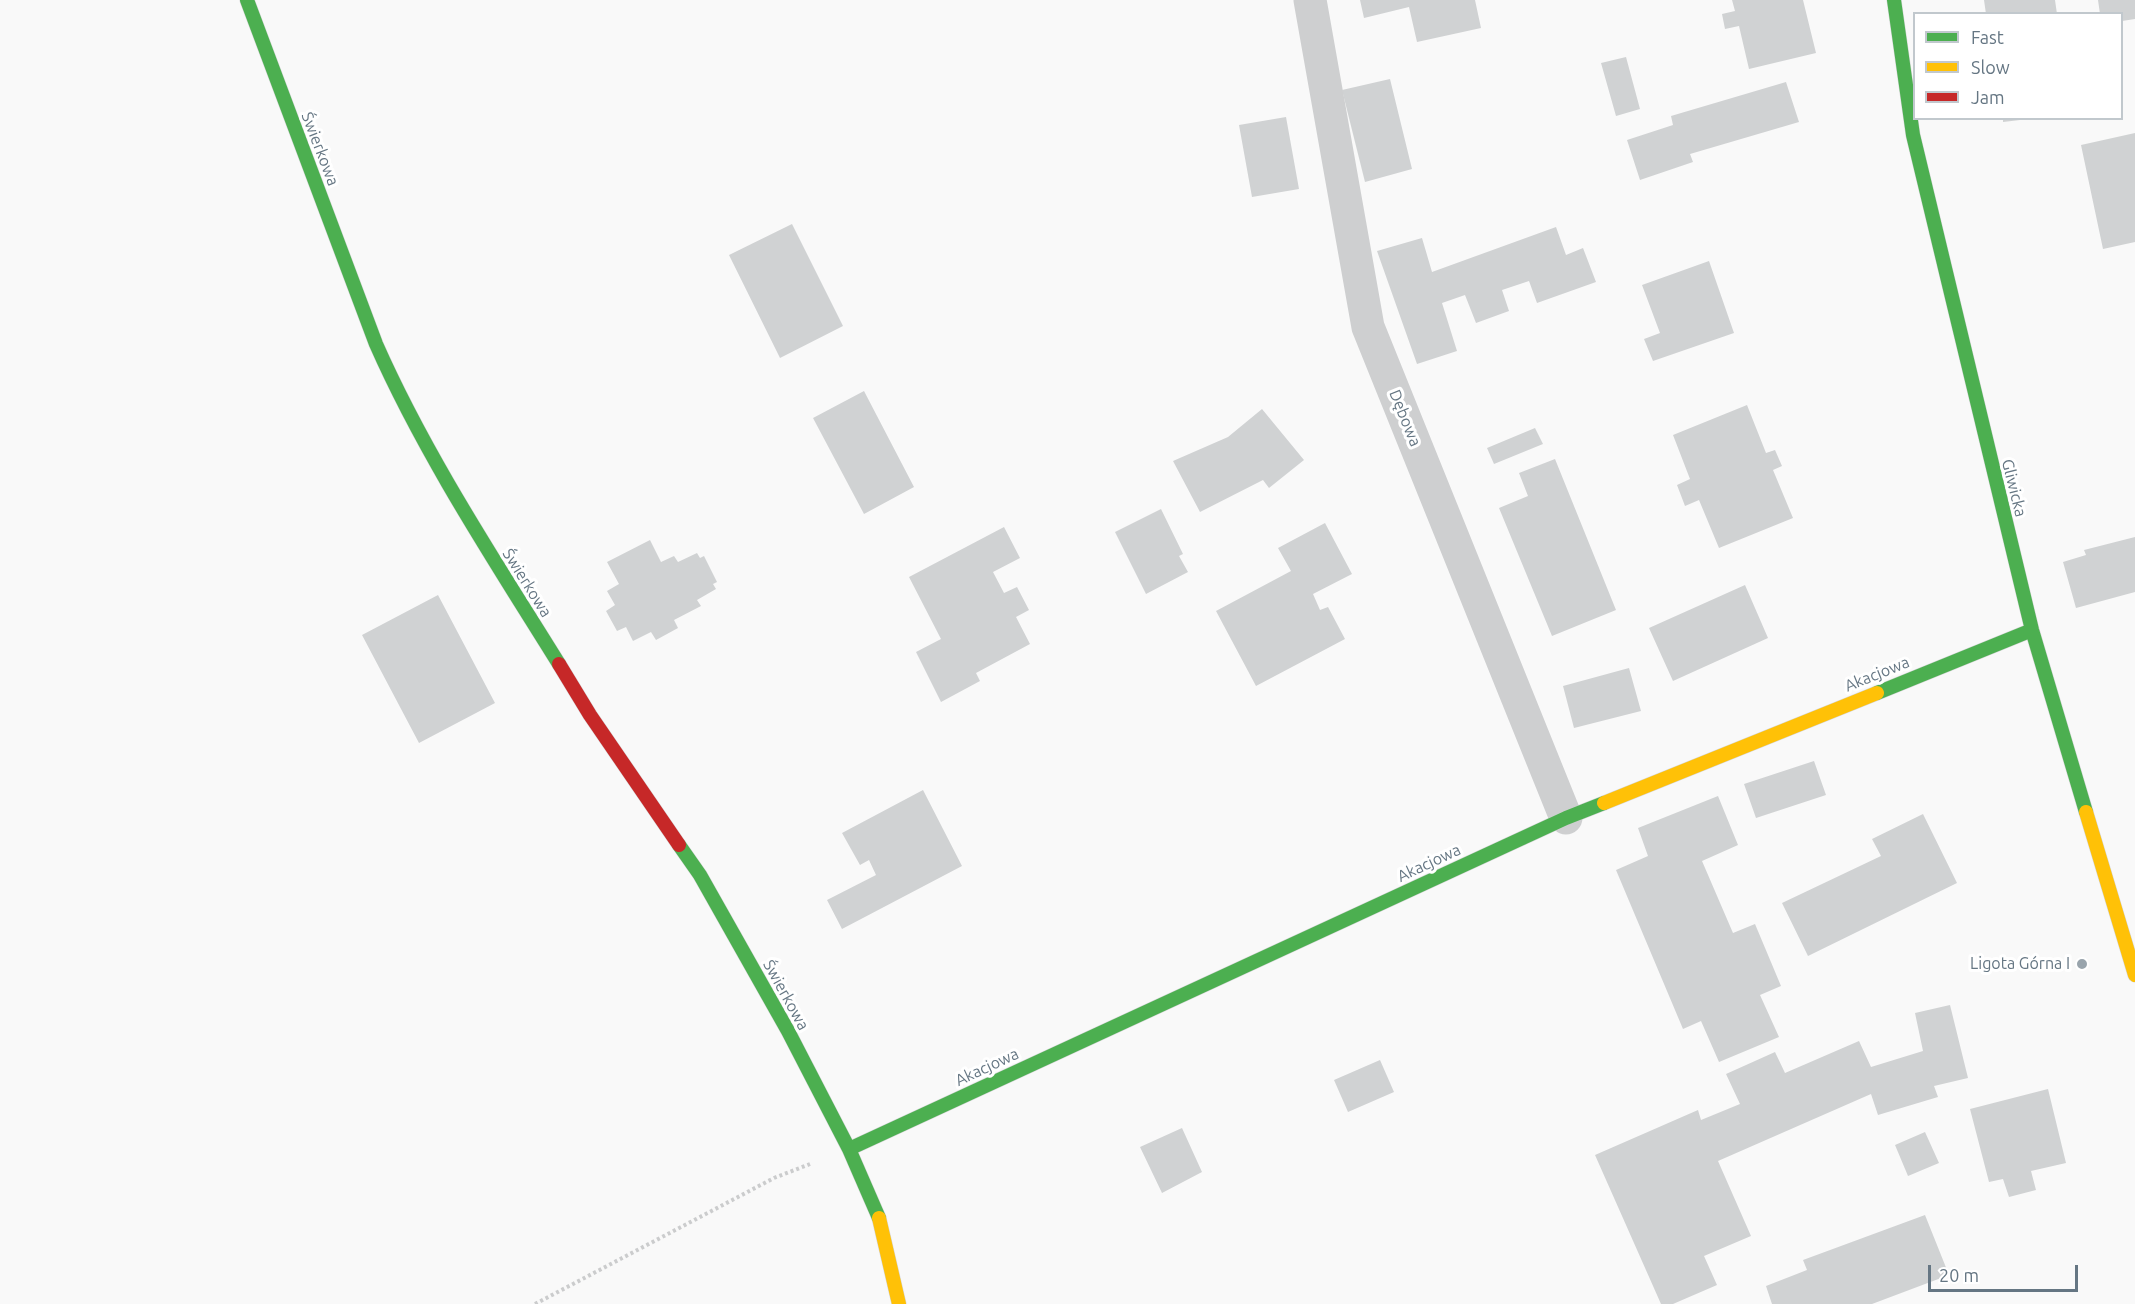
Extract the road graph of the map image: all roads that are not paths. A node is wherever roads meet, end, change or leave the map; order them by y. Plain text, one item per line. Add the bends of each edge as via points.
1 (247, 0) edge
2 (1310, 0) edge
3 (1894, 0) edge
4 (2032, 630) junction
5 (1566, 818) junction
6 (2135, 975) edge
7 (849, 1149) junction
8 (899, 1304) edge

1 - 7 street, Świerkowa via 398,394 590,715 700,875
2 - 5 street, Dębowa via 1368,327
3 - 4 street, Gliwicka via 1913,135
4 - 5 street, Akacjowa
4 - 6 street, Gliwicka
5 - 7 street, Akacjowa
7 - 8 street, Świerkowa via 878,1212

